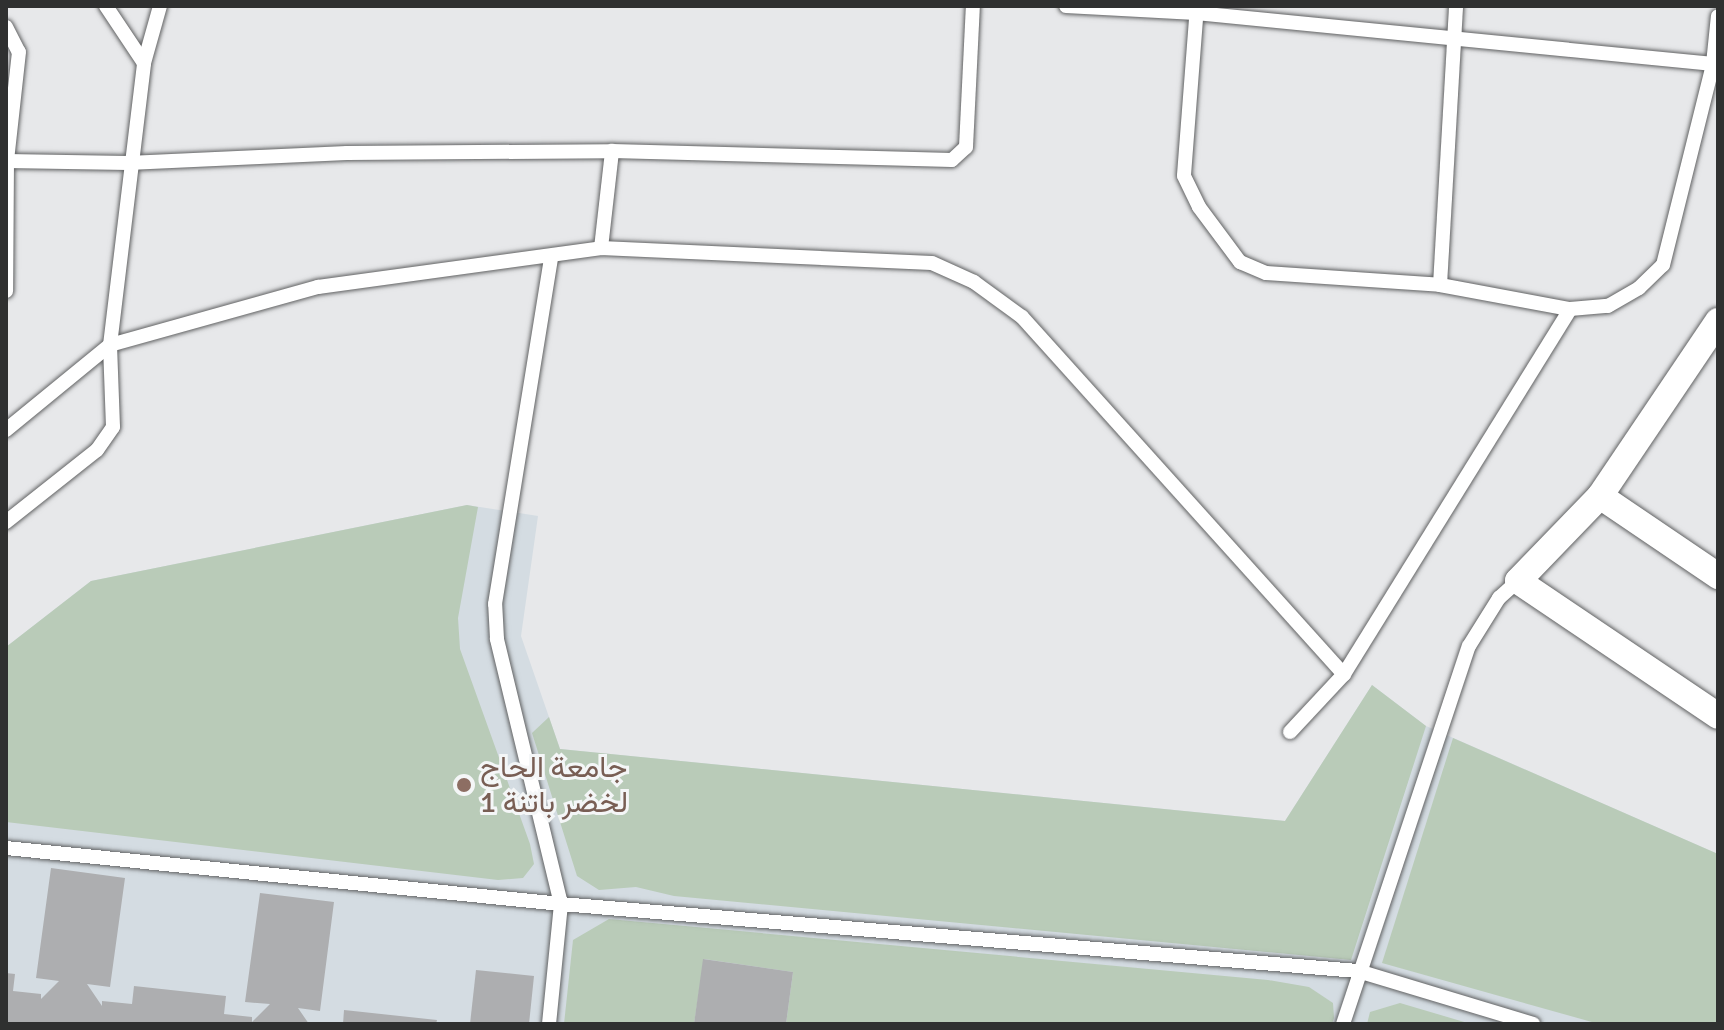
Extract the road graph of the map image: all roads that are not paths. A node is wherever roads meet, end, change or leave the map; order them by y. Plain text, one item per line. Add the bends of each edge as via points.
1 (106, 6) edge
2 (160, 6) edge
3 (973, 6) edge
4 (1066, 6) edge
5 (1456, 6) edge
6 (1197, 10) edge
7 (1718, 16) edge
8 (6, 27) edge
9 (1454, 37) junction
10 (144, 63) junction
11 (1713, 64) junction
12 (612, 151) junction
13 (7, 161) edge
14 (128, 163) junction
15 (601, 248) junction
16 (551, 258) junction
17 (1440, 285) junction
18 (6, 291) edge
19 (1570, 309) junction
20 (1718, 321) edge
21 (110, 345) junction
22 (6, 430) edge
23 (1600, 496) junction
24 (6, 522) edge
25 (1718, 576) edge
26 (1518, 581) junction
27 (1344, 674) junction
28 (1718, 716) edge
29 (1290, 732) dead end
30 (6, 848) edge
31 (561, 904) junction
32 (1358, 971) junction
33 (549, 1024) edge
34 (1343, 1024) edge
35 (1533, 1024) edge

1 - 10 lane
2 - 10 lane
3 - 12 lane via 966,147 952,160
4 - 6 lane
5 - 9 lane
6 - 9 lane
6 - 17 lane via 1184,176 1205,217 1240,262 1266,273
7 - 11 lane
8 - 13 lane via 19,52
9 - 11 lane
9 - 17 lane
10 - 14 lane
11 - 19 lane via 1663,265 1639,288 1608,306
12 - 14 lane via 347,153
12 - 15 lane
13 - 14 lane
13 - 18 lane
14 - 21 lane
15 - 16 lane
15 - 27 lane via 932,263 974,282 1022,317
16 - 21 lane via 318,287
16 - 31 lane via 495,604 497,639
17 - 19 lane
19 - 27 lane
20 - 23 street
21 - 22 lane
21 - 24 lane via 113,427
23 - 25 street
23 - 26 street
26 - 28 street
26 - 32 lane via 1499,598 1469,646
27 - 29 lane
30 - 31 lane
31 - 32 lane
31 - 33 lane
32 - 34 lane
32 - 35 lane

